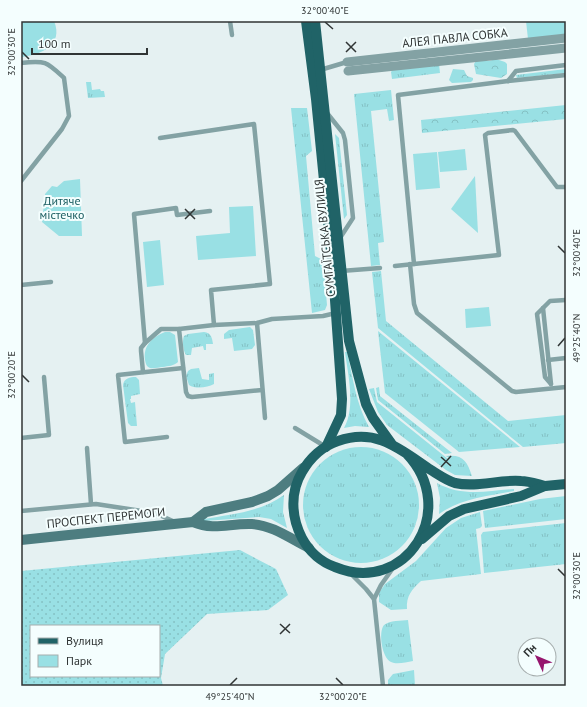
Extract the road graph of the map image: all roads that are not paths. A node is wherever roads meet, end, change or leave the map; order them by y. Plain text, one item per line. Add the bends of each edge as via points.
1 (230, 21) edge
2 (306, 21) edge
3 (315, 21) edge
4 (232, 35) dead end
5 (566, 38) edge
6 (566, 48) edge
7 (21, 63) edge
8 (566, 65) edge
9 (348, 66) junction
10 (320, 70) junction
11 (566, 75) edge
12 (508, 81) junction
13 (324, 110) junction
14 (160, 138) dead end
15 (21, 181) edge
16 (566, 187) edge
17 (210, 211) dead end
18 (338, 241) junction
19 (412, 264) junction
20 (395, 266) dead end
21 (380, 268) dead end
22 (341, 271) junction
23 (51, 282) dead end
24 (21, 285) edge
25 (566, 300) edge
26 (543, 308) junction
27 (336, 313) junction
28 (256, 323) junction
29 (214, 325) junction
30 (179, 329) junction
31 (145, 343) junction
32 (566, 358) edge
33 (548, 360) junction
34 (183, 368) junction
35 (143, 372) junction
36 (44, 377) dead end
37 (551, 386) junction
38 (566, 386) edge
39 (262, 390) junction
40 (265, 418) dead end
41 (295, 428) dead end
42 (167, 437) dead end
43 (21, 438) edge
44 (391, 444) junction
45 (326, 447) junction
46 (87, 448) dead end
47 (407, 454) junction
48 (305, 467) junction
49 (566, 484) edge
50 (545, 486) junction
51 (91, 504) junction
52 (21, 511) edge
53 (193, 522) junction
54 (176, 523) junction
55 (21, 540) edge
56 (418, 543) junction
57 (309, 548) junction
58 (396, 563) junction
59 (348, 572) junction
60 (374, 599) junction
61 (383, 686) edge

1 - 4 lane
2 - 27 main road, СУМГАЇТСЬКА ВУЛИЦЯ
3 - 10 main road, СУМГАЇТСЬКА ВУЛИЦЯ
5 - 9 street, АЛЕЯ ПАВЛА СОБКА
6 - 9 street, АЛЕЯ ПАВЛА СОБКА
7 - 15 lane via 48,64 64,78 69,116 62,129
8 - 12 lane via 516,71
9 - 10 lane
10 - 13 main road, СУМГАЇТСЬКА ВУЛИЦЯ
11 - 12 lane
12 - 19 lane via 397,96
13 - 18 main road, СУМГАЇТСЬКА ВУЛИЦЯ
13 - 18 lane via 343,133 345,140 353,218
14 - 29 lane via 254,124 270,284 211,290
16 - 19 lane via 557,188 516,131 485,134 498,255
17 - 31 lane via 177,215 176,208 134,214
18 - 22 main road, СУМГАЇТСЬКА ВУЛИЦЯ
19 - 20 lane
19 - 37 lane via 414,304 419,314 514,391
21 - 22 lane
22 - 44 main road, СУМГАЇТСЬКА ВУЛИЦЯ via 349,340 364,396 373,418
23 - 24 lane
25 - 26 lane via 550,301
26 - 33 lane
26 - 37 lane via 537,316 545,377
27 - 28 lane
27 - 45 main road, СУМГАЇТСЬКА ВУЛИЦЯ via 342,407
28 - 29 lane
28 - 39 lane
29 - 30 lane
30 - 31 lane via 160,329
30 - 34 lane
31 - 35 lane via 141,348
32 - 33 lane
33 - 37 lane
34 - 35 lane
34 - 39 lane via 186,392 190,397
35 - 42 lane via 118,375 125,442
36 - 43 lane via 49,435
37 - 38 lane
39 - 40 lane
41 - 45 lane
44 - 45 main road via 373,438 358,437 344,439
44 - 47 main road
45 - 48 main road
46 - 51 lane
47 - 50 main road via 455,483 522,481
47 - 56 main road via 422,474 429,497 428,516
48 - 53 main road via 268,496 206,512
48 - 57 main road via 296,484 294,513 299,532
49 - 50 main road
50 - 56 main road via 521,496 456,512 440,522
51 - 52 lane
51 - 54 lane via 154,513
53 - 54 main road, ПРОСПЕКТ ПЕРЕМОГИ
53 - 57 main road via 208,527 246,524 263,526
54 - 55 main road, ПРОСПЕКТ ПЕРЕМОГИ
56 - 58 main road
57 - 59 main road via 331,566
58 - 59 main road via 369,572
58 - 60 lane
59 - 60 lane
60 - 61 lane

